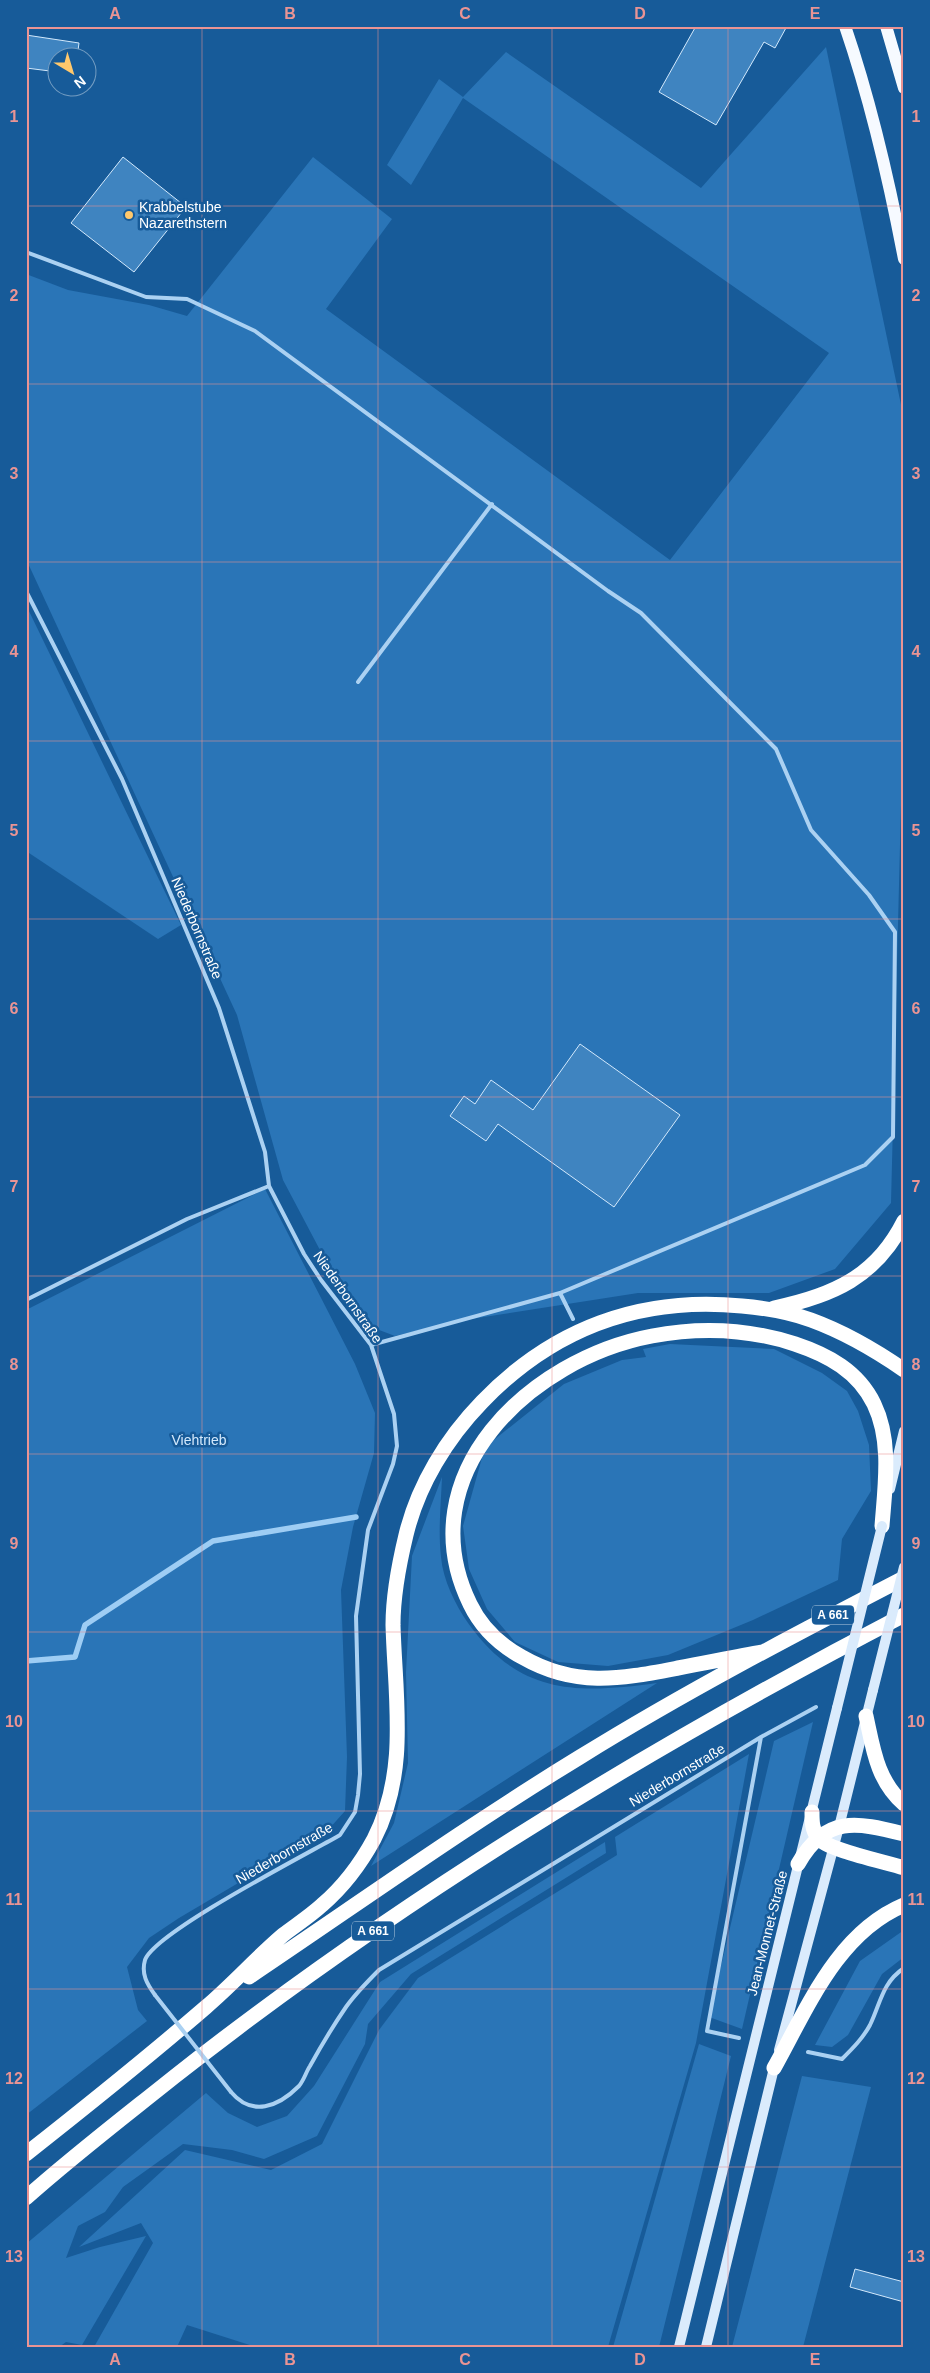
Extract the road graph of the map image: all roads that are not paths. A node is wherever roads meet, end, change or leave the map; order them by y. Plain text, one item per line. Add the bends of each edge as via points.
1 (846, 26) edge
2 (886, 26) edge
3 (904, 88) edge
4 (26, 252) edge
5 (904, 259) edge
6 (492, 504) junction
7 (26, 591) edge
8 (358, 682) dead end
9 (269, 1186) junction
10 (904, 1221) edge
11 (560, 1292) junction
12 (26, 1300) edge
13 (768, 1309) junction
14 (573, 1319) dead end
15 (371, 1345) junction
16 (904, 1370) edge
17 (904, 1431) edge
18 (882, 1526) junction
19 (904, 1567) edge
20 (904, 1578) edge
21 (904, 1614) edge
22 (762, 1652) junction
23 (816, 1707) dead end
24 (866, 1716) junction
25 (761, 1737) junction
26 (904, 1804) edge
27 (812, 1812) junction
28 (839, 1828) junction
29 (904, 1834) edge
30 (817, 1837) junction
31 (833, 1848) junction
32 (798, 1864) junction
33 (904, 1868) edge
34 (904, 1905) edge
35 (904, 1968) edge
36 (209, 2005) junction
37 (739, 2038) dead end
38 (808, 2052) dead end
39 (774, 2068) junction
40 (26, 2154) edge
41 (26, 2198) edge
42 (679, 2347) edge
43 (706, 2347) edge

1 - 5 main road via 888,177
2 - 3 main road
4 - 6 lane via 146,297 187,299 255,331
6 - 8 lane
6 - 11 lane via 641,613 776,750 811,830 869,895 895,932 892,1137 864,1165
7 - 9 lane, Niederbornstraße via 122,779 219,1008 265,1152
9 - 12 lane via 187,1218
9 - 15 lane, Niederbornstraße via 317,1274
10 - 13 highway via 879,1258 842,1288 821,1297
11 - 14 lane
11 - 15 lane
13 - 16 highway via 811,1320 848,1336
13 - 36 highway via 704,1303 659,1307 579,1330 521,1364 460,1426 420,1495 401,1554 393,1623 399,1715 398,1758 383,1820 358,1866 324,1903 284,1935
15 - 25 lane, Niederbornstraße, bridge via 394,1414 397,1446 368,1530 356,1616 360,1774 355,1812 340,1834 184,1924 155,1945 145,1960 143,1973 155,1995 239,2102 247,2106 271,2106 300,2085 346,2008 379,1970
17 - 18 main road, Jean-Monnet-Straße
18 - 22 highway via 886,1466 874,1403 861,1384 834,1360 812,1350 760,1336 715,1330 693,1331 650,1336 607,1349 568,1366 526,1396 507,1413 474,1453 462,1477 452,1521 455,1562 472,1609 483,1625 512,1651 559,1674 597,1680
18 - 27 main road, Jean-Monnet-Straße, bridge
19 - 24 main road, bridge
20 - 22 highway, A 661
21 - 41 highway, A 661 via 683,1734 466,1869 312,1972 238,2027
22 - 36 highway, A 661 via 580,1757 453,1838
23 - 25 lane, Niederbornstraße
24 - 26 highway via 878,1767 889,1788
24 - 28 main road
25 - 37 lane via 707,2031
27 - 30 highway
27 - 32 main road, Jean-Monnet-Straße
28 - 29 highway via 865,1825
28 - 30 highway
28 - 31 main road
30 - 31 highway
30 - 32 highway
31 - 33 highway
31 - 39 main road
32 - 42 main road, Jean-Monnet-Straße
34 - 39 highway via 878,1917 839,1958 818,1988
35 - 38 lane via 892,1976 870,2025 842,2059
36 - 40 highway, A 661
39 - 43 main road

